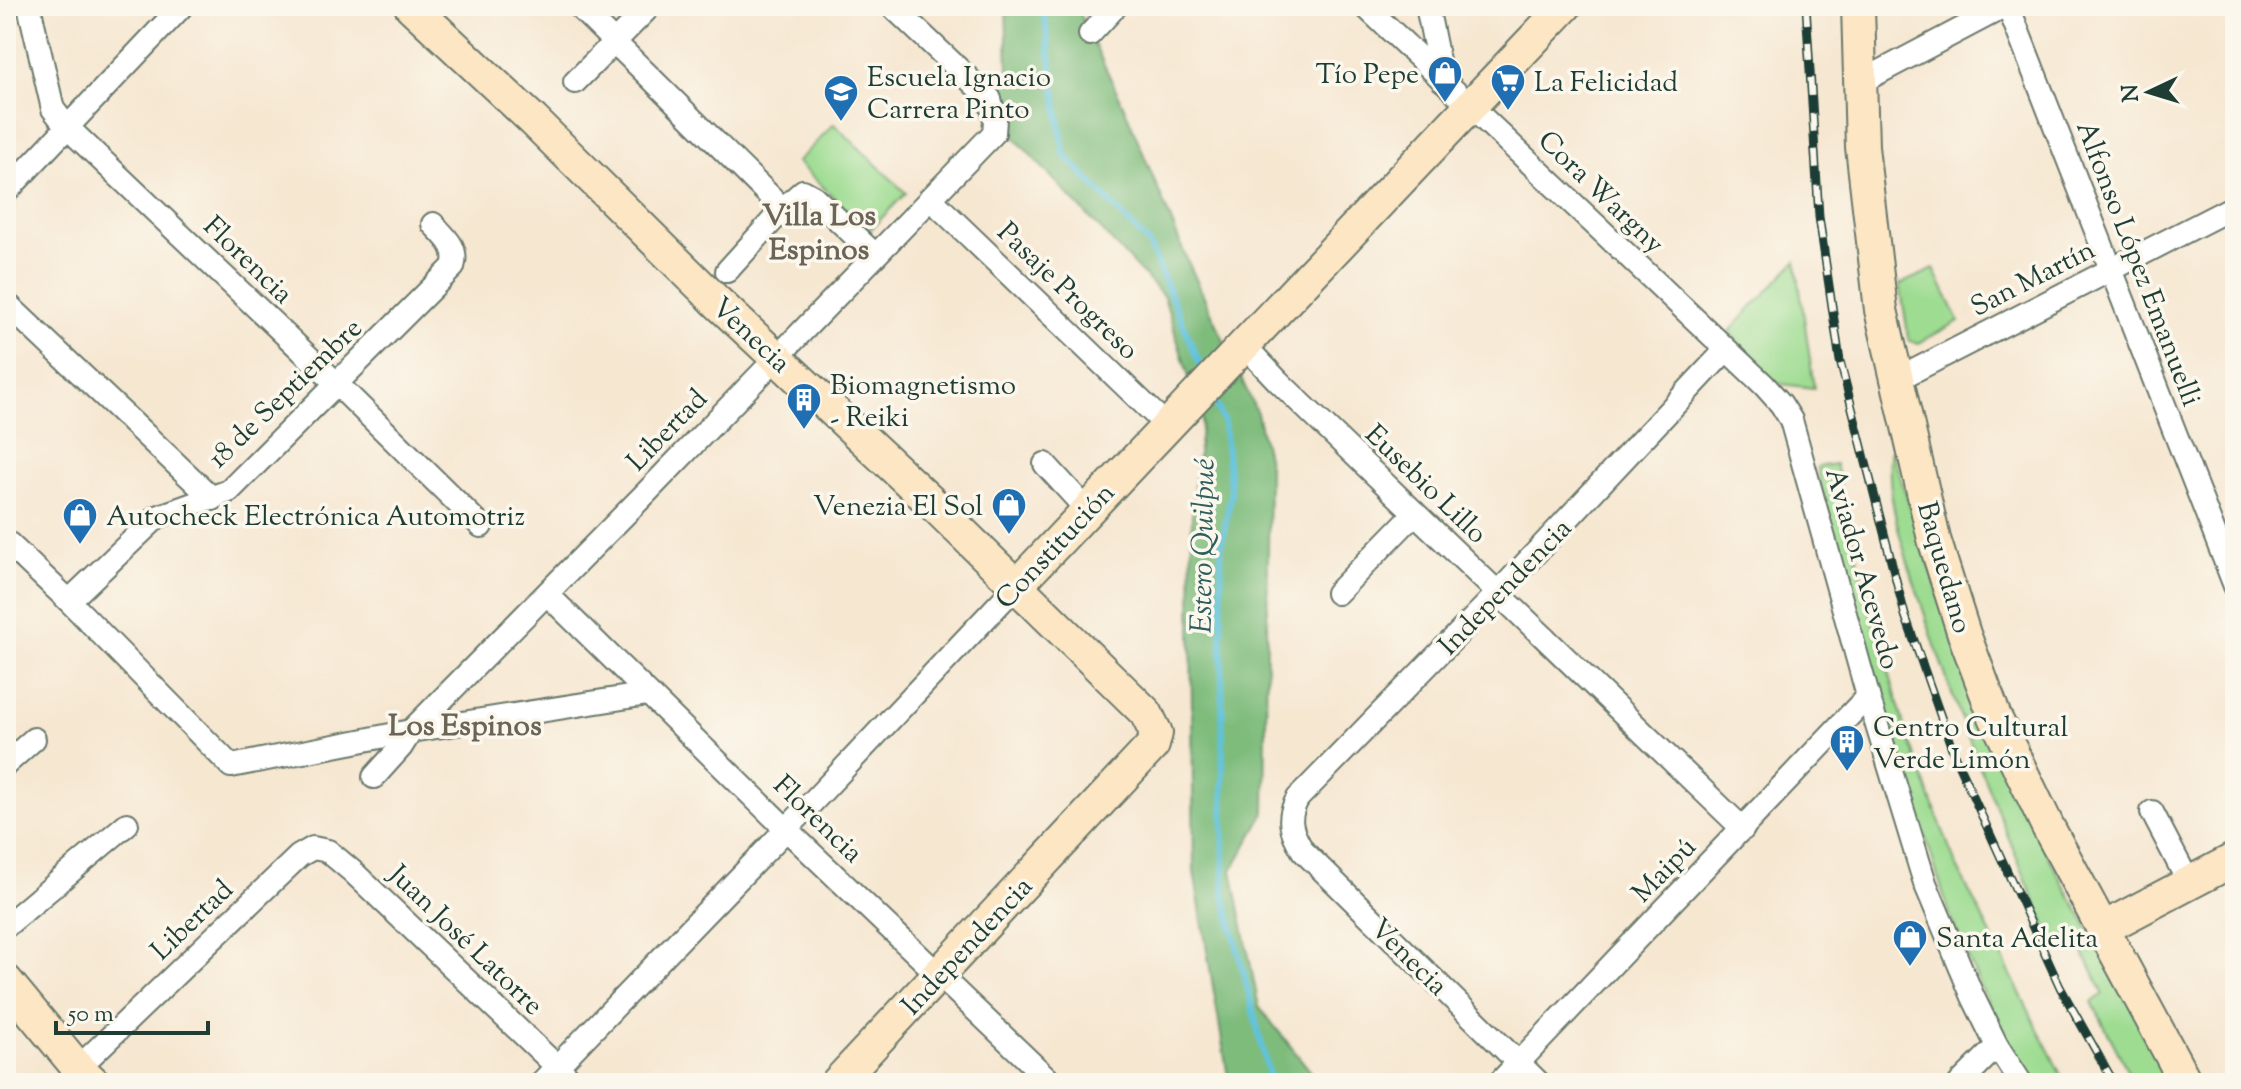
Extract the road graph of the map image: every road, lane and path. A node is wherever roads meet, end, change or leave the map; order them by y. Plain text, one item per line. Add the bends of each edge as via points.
1 (29, 6) edge
2 (182, 6) edge
3 (411, 6) edge
4 (578, 6) edge
5 (650, 6) edge
6 (892, 6) edge
7 (1116, 6) edge
8 (1365, 6) edge
9 (1427, 6) edge
10 (1565, 6) edge
11 (1858, 6) edge
12 (2006, 6) edge
13 (1090, 34) dead end
14 (615, 43) junction
15 (1442, 80) junction
16 (575, 82) dead end
17 (1859, 83) junction
18 (1471, 107) junction
19 (67, 127) junction
20 (6, 192) edge
21 (930, 198) junction
22 (2235, 206) edge
23 (783, 209) junction
24 (433, 224) dead end
25 (875, 255) junction
26 (727, 271) dead end
27 (2111, 271) junction
28 (6, 303) edge
29 (1239, 350) junction
30 (1725, 351) junction
31 (777, 357) junction
32 (1898, 379) junction
33 (337, 384) junction
34 (1764, 385) joint
35 (1166, 425) junction
36 (1045, 464) dead end
37 (213, 499) junction
38 (1087, 510) junction
39 (1415, 513) junction
40 (481, 526) dead end
41 (6, 541) edge
42 (1017, 585) junction
43 (2235, 586) edge
44 (1337, 593) dead end
45 (1498, 593) junction
46 (547, 594) junction
47 (69, 601) junction
48 (648, 694) junction
49 (1868, 696) junction
50 (411, 731) junction
51 (1156, 733) joint
52 (34, 739) dead end
53 (6, 764) edge
54 (374, 777) dead end
55 (2152, 812) dead end
56 (127, 824) dead end
57 (1290, 824) joint
58 (786, 829) junction
59 (1743, 829) junction
60 (313, 848) joint
61 (2235, 859) edge
62 (2189, 883) junction
63 (6, 926) edge
64 (2102, 929) junction
65 (939, 974) junction
66 (6, 981) edge
67 (1997, 1046) junction
68 (1518, 1062) junction
69 (549, 1075) edge
70 (86, 1076) edge
71 (574, 1083) edge
72 (837, 1083) edge
73 (1052, 1083) edge
74 (1499, 1083) edge
75 (1539, 1083) edge
76 (1960, 1083) edge
77 (2021, 1083) edge
78 (2186, 1083) edge

1 - 19 street, Florencia via 53,109
2 - 19 street
3 - 31 street, Venecia
4 - 14 street
5 - 14 street
6 - 21 street, Libertad via 990,99 995,120 994,133
7 - 13 street
8 - 15 street, Cora Wargny
9 - 15 street
10 - 18 street, Constitución
11 - 17 street, Baquedano
12 - 17 street
12 - 27 street, Alfonso López Emanuelli
14 - 16 street
14 - 23 street
15 - 18 street, Cora Wargny
17 - 32 street, Baquedano via 1881,310
18 - 29 street, Constitución
18 - 30 street, Cora Wargny
19 - 20 street
19 - 33 street, Florencia
21 - 25 street, Libertad
21 - 35 street, Pasaje Progreso
22 - 27 street, San Martín
23 - 25 street via 803,191
23 - 26 street
24 - 33 street, 18 de Septiembre via 451,244 453,267
25 - 31 street, Libertad
27 - 32 street, San Martín
27 - 43 street, Alfonso López Emanuelli
28 - 37 street
29 - 35 street, Constitución
29 - 39 street, Eusebio Lillo
30 - 34 street, Cora Wargny
30 - 45 street, Independencia
31 - 42 street, Venecia
31 - 46 street, Libertad
32 - 64 street, Baquedano via 1934,539 1964,634 1995,717
33 - 37 street, 18 de Septiembre via 229,491
33 - 40 street, Florencia
34 - 49 street, Aviador Acevedo via 1791,420
35 - 38 street, Constitución
36 - 38 street
37 - 47 street, 18 de Septiembre via 157,517
38 - 42 street, Constitución
39 - 44 street
39 - 45 street, Eusebio Lillo
41 - 47 street
42 - 51 street, Venecia via 1146,713
42 - 58 street, Constitución
45 - 57 street, Independencia via 1298,798
45 - 59 street, Eusebio Lillo
46 - 48 street, Florencia
46 - 50 street, Libertad
47 - 50 street via 231,766
48 - 50 street
48 - 58 street, Florencia
49 - 59 street, Maipú
49 - 67 street, Aviador Acevedo via 1925,883
50 - 54 street, Libertad
51 - 65 street, Independencia via 1153,745
52 - 53 street
55 - 62 street
56 - 63 street
57 - 68 street, Venecia via 1303,851
58 - 65 street, Florencia
58 - 69 street, Constitución
59 - 68 street, Maipú
60 - 69 street, Juan José Latorre via 328,851 353,872
60 - 70 street, Libertad via 299,856
61 - 62 street
62 - 64 street
64 - 78 street, Baquedano
65 - 72 street, Independencia
65 - 73 street, Florencia
66 - 70 street
67 - 76 street
67 - 77 street, Aviador Acevedo
68 - 74 street, Maipú
68 - 75 street, Venecia
69 - 71 street, Juan José Latorre

